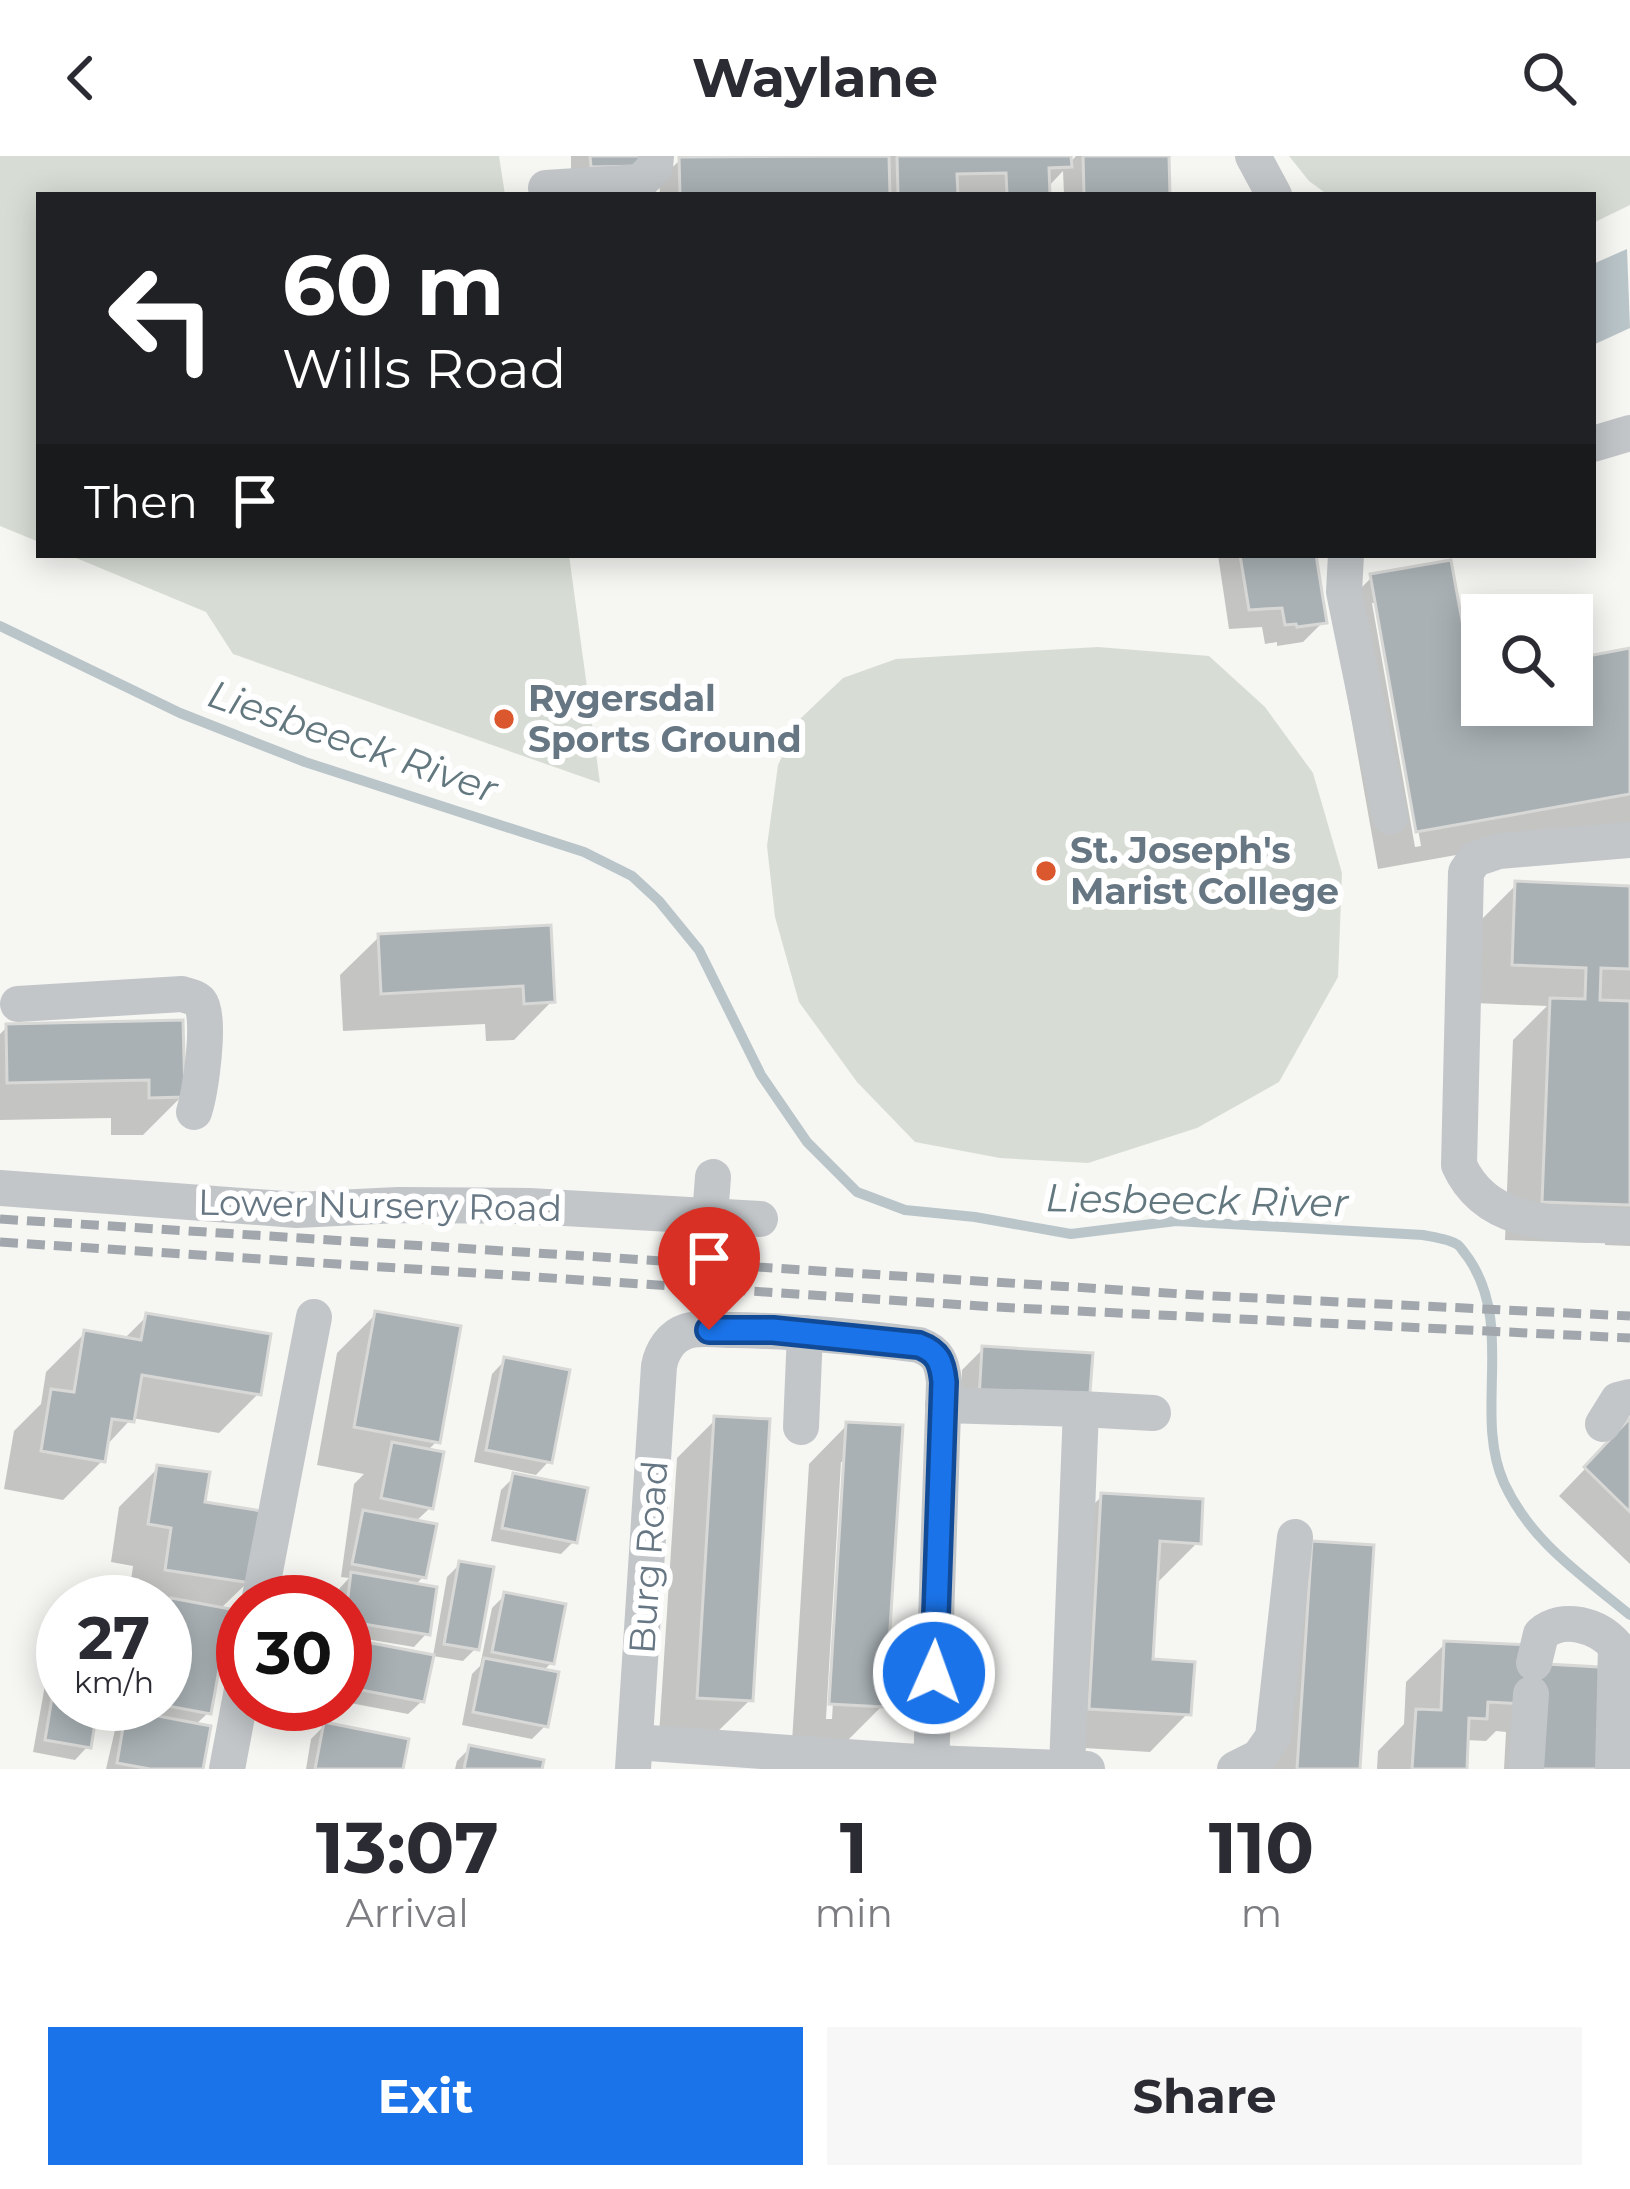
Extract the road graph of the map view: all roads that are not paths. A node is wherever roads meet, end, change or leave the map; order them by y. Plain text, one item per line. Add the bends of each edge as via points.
1 (656, 156) edge
2 (1253, 156) edge
3 (544, 180) edge
4 (1272, 192) edge
5 (1630, 433) edge
6 (1596, 443) edge
7 (1346, 558) edge
8 (1390, 817) dead end
9 (1630, 840) edge
10 (18, 1004) dead end
11 (194, 1112) dead end
12 (713, 1177) dead end
13 (0, 1188) edge
14 (710, 1216) junction
15 (760, 1219) dead end
16 (1630, 1226) edge
17 (314, 1317) dead end
18 (806, 1333) junction
19 (1630, 1396) edge
20 (943, 1405) junction
21 (1082, 1409) junction
22 (1154, 1413) dead end
23 (1603, 1424) dead end
24 (801, 1427) dead end
25 (1295, 1538) dead end
26 (264, 1575) edge
27 (234, 1731) edge
28 (634, 1756) edge
29 (931, 1766) edge
30 (1066, 1768) edge
31 (226, 1769) edge
32 (1088, 1769) edge
33 (1235, 1769) edge
34 (1526, 1769) edge
35 (1613, 1769) edge

1 - 3 street via 640,182
2 - 4 street
5 - 6 street
7 - 8 street via 1344,592
9 - 16 street via 1499,851 1475,859 1466,872 1459,1165 1505,1214
10 - 11 street via 197,999 205,1022
12 - 14 street
13 - 14 street, Lower Nursery Road via 297,1210 529,1206
14 - 15 street, Lower Nursery Road
17 - 26 street
18 - 20 street via 932,1350
18 - 24 street
18 - 28 street, Burg Road via 686,1331 666,1347
19 - 23 street
20 - 21 street
20 - 29 street
21 - 22 street
21 - 30 street
25 - 33 street via 1273,1737 1259,1757
27 - 31 street
28 - 29 street
29 - 30 street
30 - 32 street
34 - 35 street via 1540,1634 1559,1625 1594,1628 1616,1646

